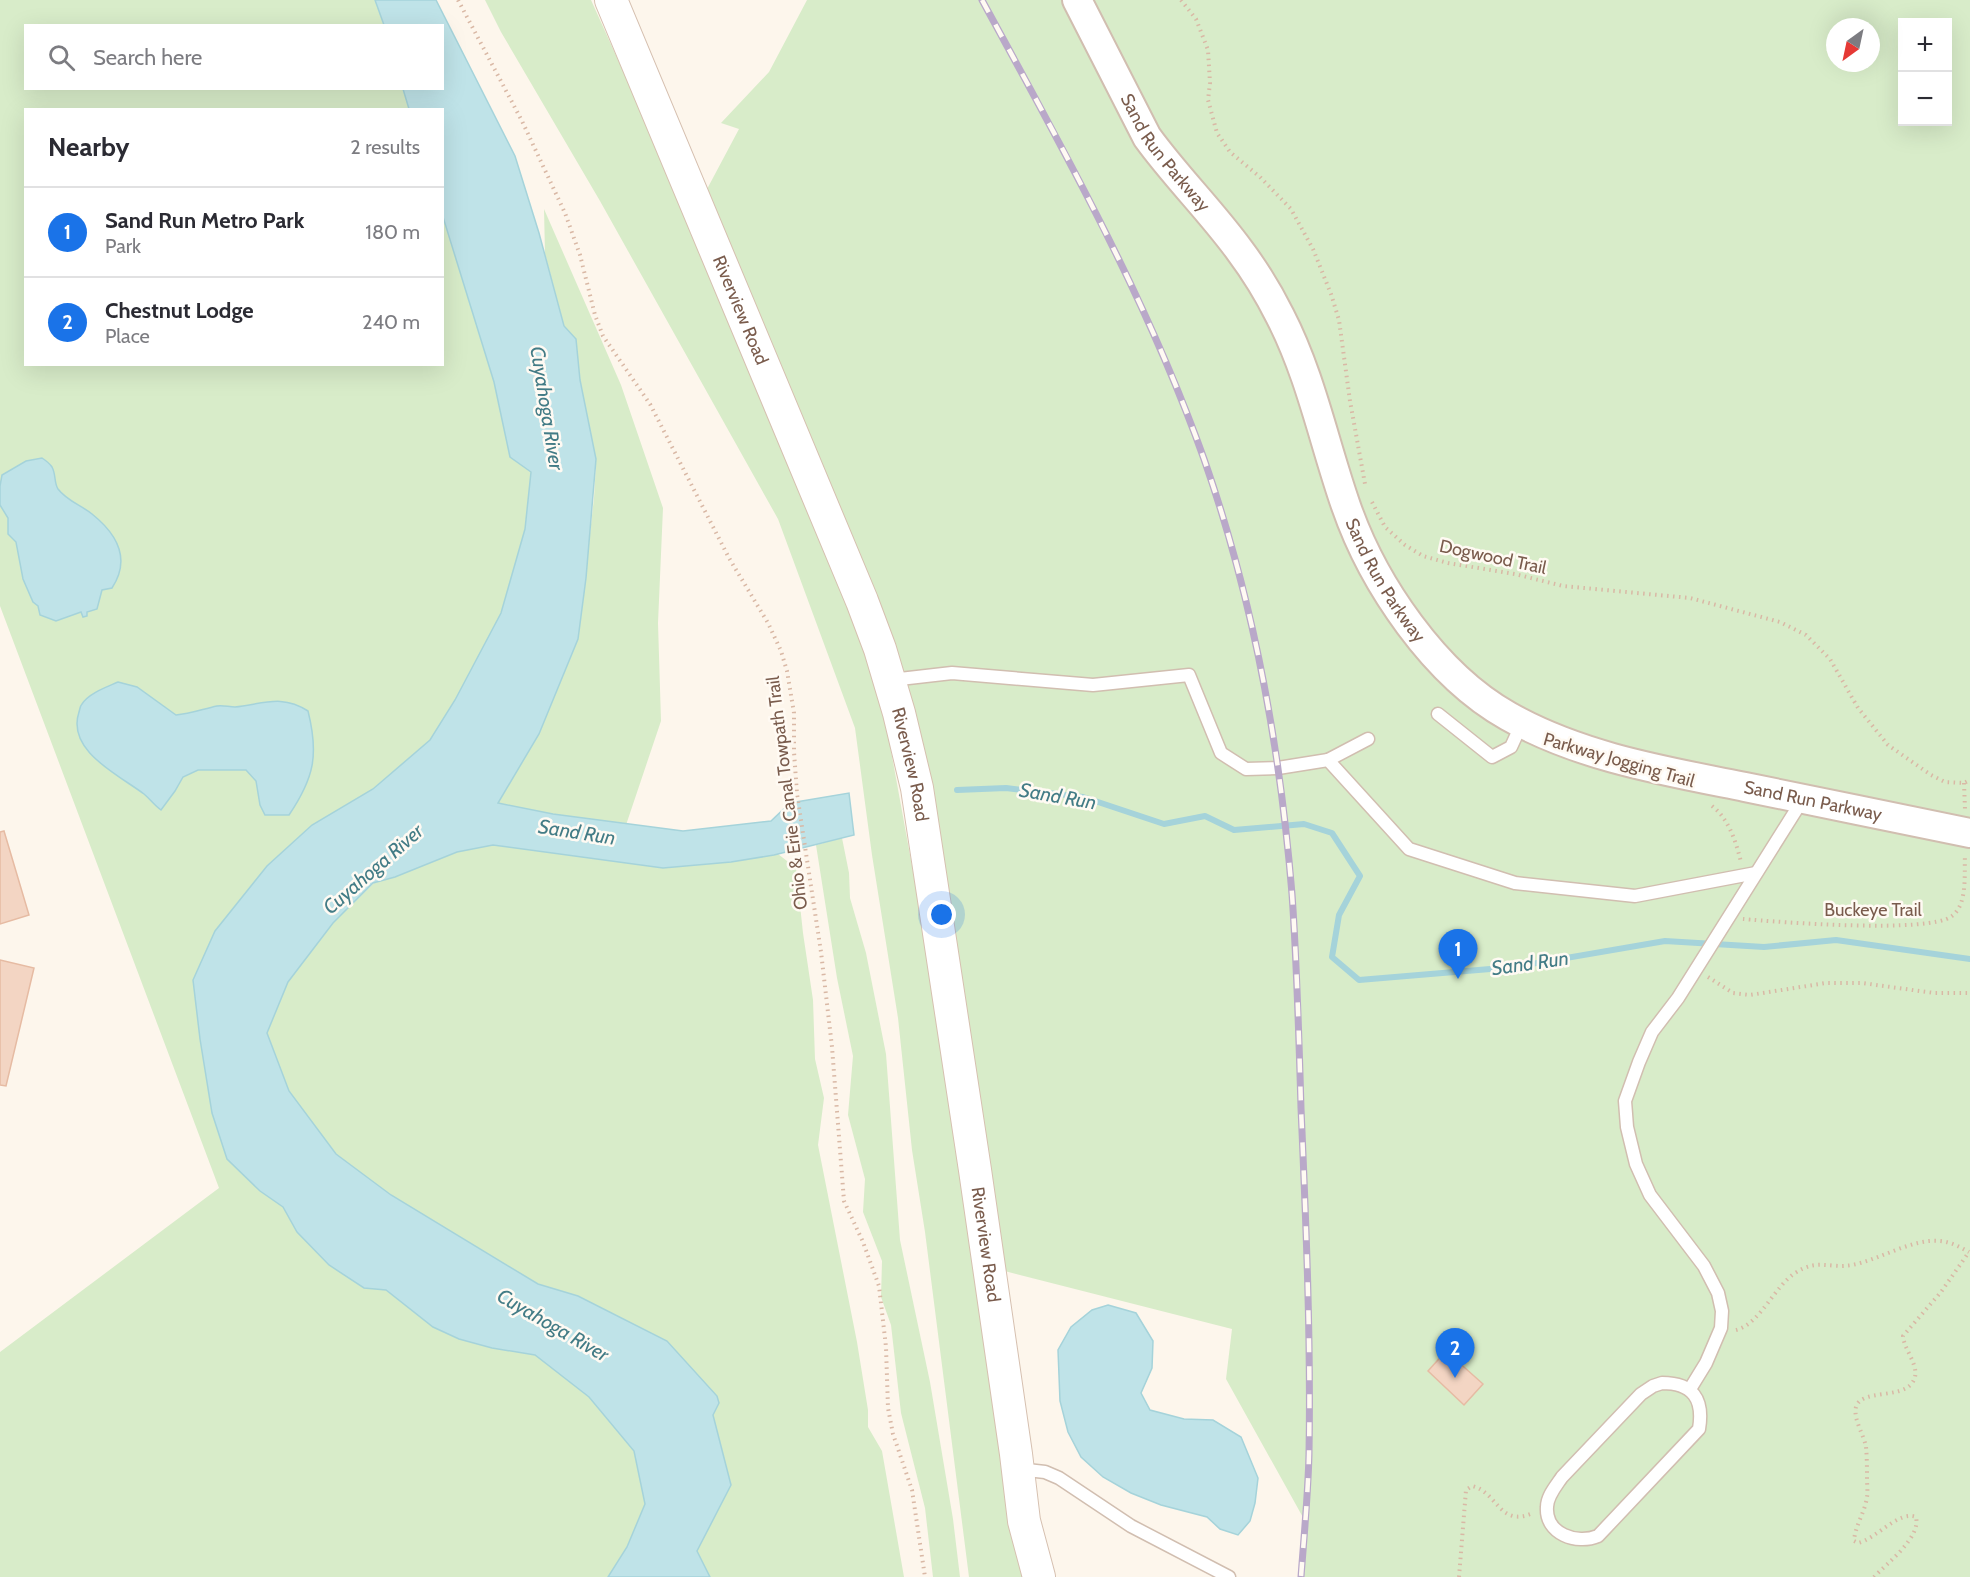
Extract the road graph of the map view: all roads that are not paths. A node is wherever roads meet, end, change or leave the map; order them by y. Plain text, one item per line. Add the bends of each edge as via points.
1 (611, 0) edge
2 (1077, 0) edge
3 (889, 680) junction
4 (1438, 714) dead end
5 (1522, 723) junction
6 (1368, 739) dead end
7 (1328, 760) junction
8 (1803, 799) junction
9 (1968, 832) edge
10 (1750, 875) junction
11 (1690, 1389) junction
12 (1018, 1469) junction
13 (1039, 1577) edge
14 (1228, 1577) edge

1 - 3 main road, Riverview Road via 862,601
2 - 5 street, Sand Run Parkway via 1147,137 1240,251 1280,315 1359,540 1374,568 1410,624 1451,674 1490,705
3 - 7 lane via 952,673 1093,685 1190,675 1221,753 1246,769
3 - 12 main road, Riverview Road via 917,788
4 - 5 lane via 1492,757 1511,747
5 - 8 street, Sand Run Parkway via 1596,752
6 - 7 lane
7 - 10 lane via 1409,849 1515,883 1635,896
8 - 9 street, Sand Run Parkway
8 - 10 lane
10 - 11 lane via 1728,918 1652,1032 1625,1101 1636,1164 1650,1195 1704,1266 1718,1293 1720,1328
11 - 11 lane via 1702,1413 1699,1429 1598,1536 1587,1541 1567,1537 1555,1528 1548,1519 1551,1492 1641,1394 1662,1383
12 - 13 main road, Riverview Road via 1024,1521
12 - 14 lane via 1059,1478 1131,1526

